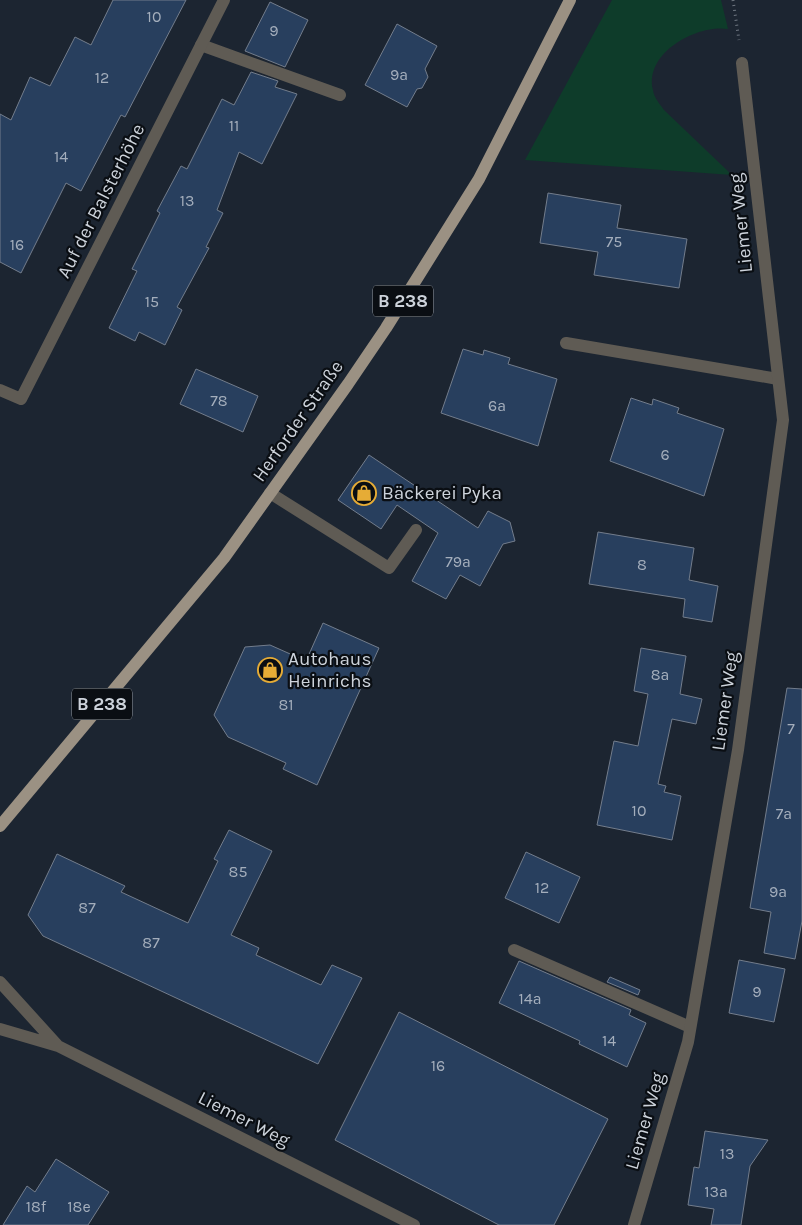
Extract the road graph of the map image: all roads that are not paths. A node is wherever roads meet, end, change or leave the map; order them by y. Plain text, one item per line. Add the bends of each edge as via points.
1 (224, 0) edge
2 (570, 0) edge
3 (201, 45) junction
4 (742, 63) road end
5 (340, 95) dead end
6 (566, 343) dead end
7 (778, 379) junction
8 (0, 390) edge
9 (270, 493) junction
10 (416, 530) dead end
11 (0, 826) edge
12 (514, 950) dead end
13 (0, 982) edge
14 (690, 1027) junction
15 (0, 1029) edge
16 (0, 1036) edge
17 (58, 1046) junction
18 (414, 1225) edge
19 (634, 1225) edge

1 - 3 street, Auf der Balsterhöhe
2 - 9 main road, Herforder Straße / B 238 via 478,179 386,328
3 - 5 street
3 - 8 street, Auf der Balsterhöhe via 21,399
4 - 7 street, Liemer Weg
6 - 7 street
7 - 14 street, Liemer Weg via 783,420 779,450 738,750
9 - 10 street via 389,568
9 - 11 main road, Herforder Straße / B 238 via 219,564
12 - 14 street
13 - 17 street, Liemer Weg
14 - 19 street, Liemer Weg
15 - 17 street, Liemer Weg
16 - 17 street, Liemer Weg
17 - 18 street, Liemer Weg

